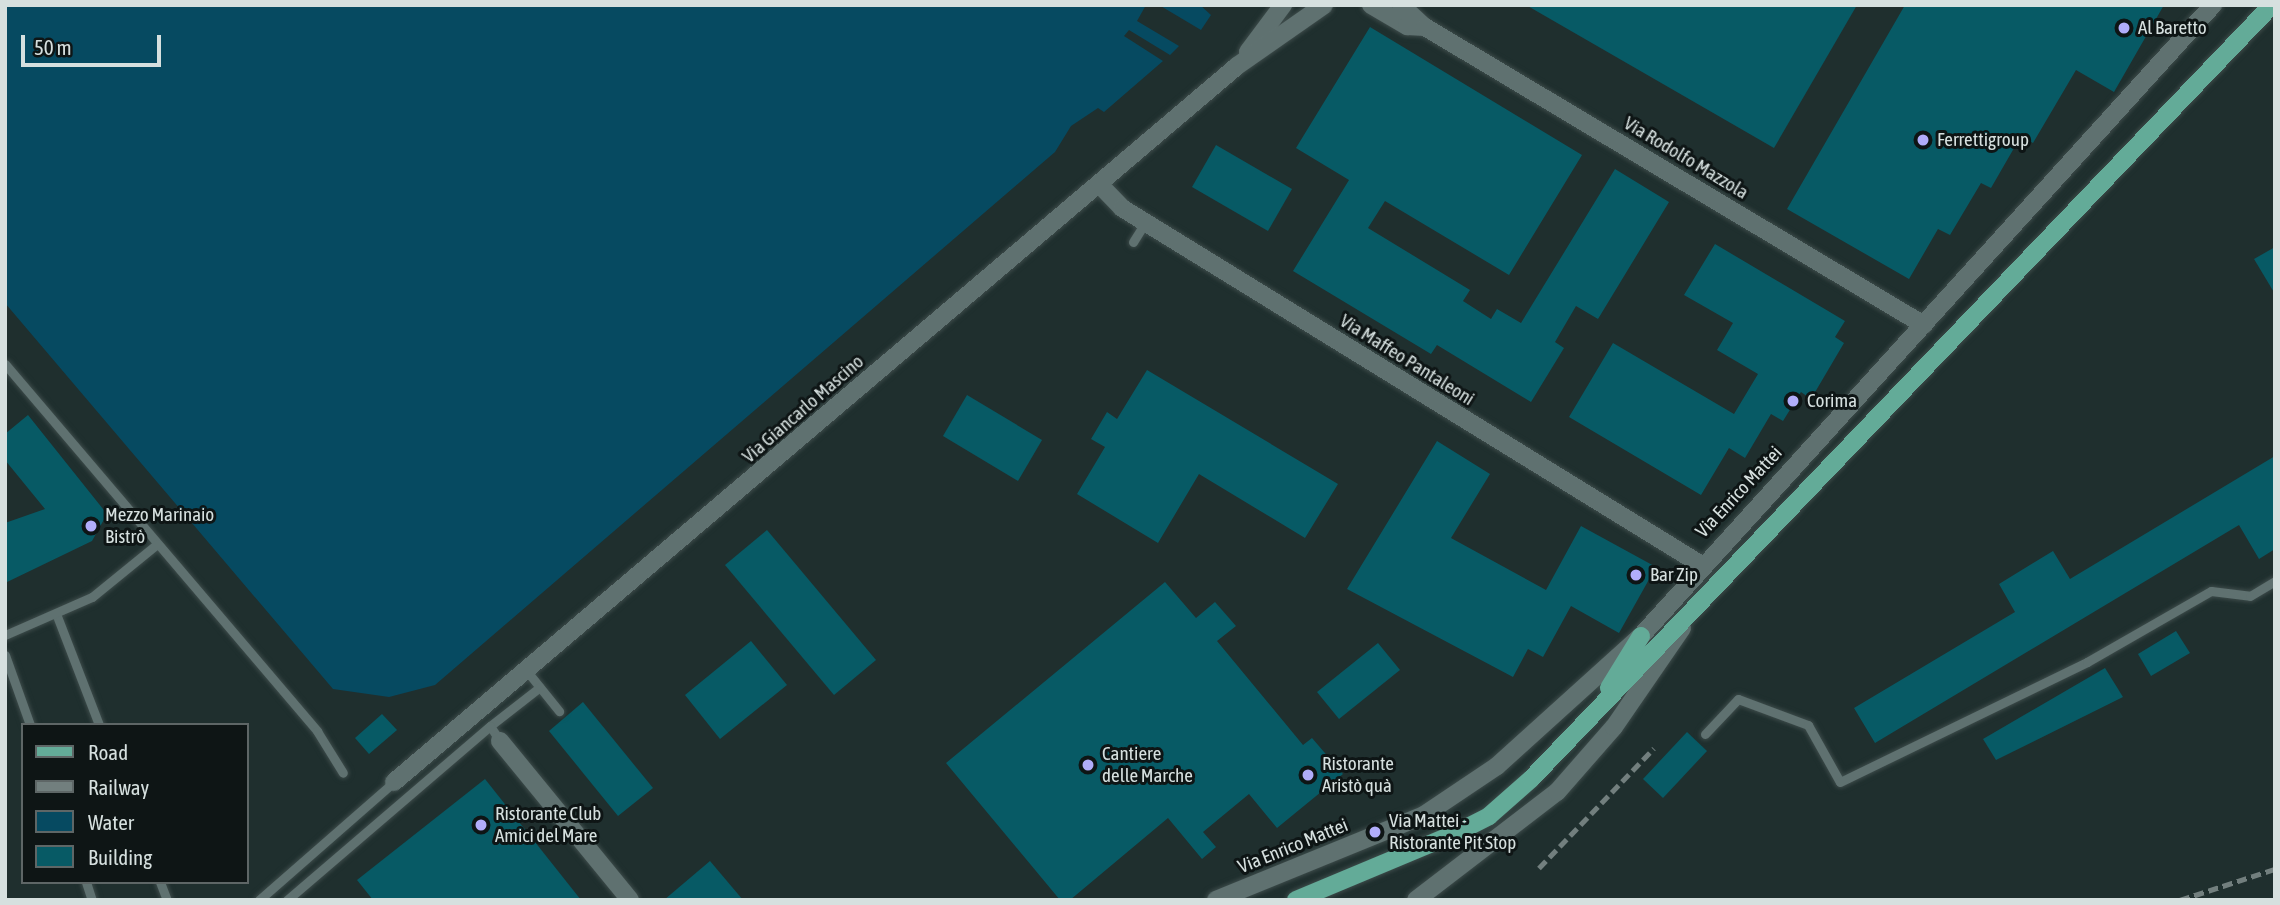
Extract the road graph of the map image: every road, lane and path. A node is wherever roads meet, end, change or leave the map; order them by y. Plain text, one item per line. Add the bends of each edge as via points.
1 (1283, 5) edge
2 (1324, 5) edge
3 (1371, 5) edge
4 (1401, 5) edge
5 (2213, 5) edge
6 (2272, 5) edge
7 (1425, 27) junction
8 (1237, 66) junction
9 (1099, 184) junction
10 (1145, 223) junction
11 (1132, 242) dead end
12 (1924, 325) junction
13 (5, 364) edge
14 (157, 544) junction
15 (1700, 564) junction
16 (2275, 581) edge
17 (1693, 612) junction
18 (57, 616) junction
19 (5, 635) edge
20 (1641, 636) junction
21 (5, 655) edge
22 (526, 670) junction
23 (540, 687) junction
24 (559, 711) dead end
25 (1595, 712) junction
26 (29, 723) edge
27 (98, 723) edge
28 (495, 733) junction
29 (1705, 734) dead end
30 (343, 773) dead end
31 (394, 782) joint
32 (260, 900) edge
33 (287, 900) edge
34 (630, 900) edge
35 (1216, 900) edge
36 (1296, 900) edge
37 (1416, 900) edge

1 - 8 street, Via Giancarlo Mascino
2 - 8 street, Via Giancarlo Mascino
3 - 7 street, Via Rodolfo Mazzola via 1407,26
4 - 7 street, Via Rodolfo Mazzola
5 - 12 street, Via Enrico Mattei
6 - 17 main road
7 - 12 street, Via Rodolfo Mazzola
8 - 9 street, Via Giancarlo Mascino
9 - 10 street, Via Maffeo Pantaleoni
9 - 22 street, Via Giancarlo Mascino
10 - 11 lane
10 - 15 street, Via Maffeo Pantaleoni
12 - 15 street, Via Enrico Mattei
13 - 14 lane
14 - 18 lane
14 - 30 lane via 317,731
15 - 20 street, Via Enrico Mattei
16 - 29 lane via 2250,596 2210,591 2087,662 1840,782 1808,724 1738,699
17 - 25 main road
17 - 37 street via 1630,705 1557,792
18 - 19 lane
18 - 27 lane
20 - 25 main road
20 - 35 street, Via Enrico Mattei via 1462,793 1424,815
21 - 26 lane
22 - 23 lane
22 - 31 street, Via Giancarlo Mascino
23 - 24 lane
23 - 28 lane
25 - 36 main road via 1489,816
28 - 33 lane
28 - 34 street
31 - 32 lane

